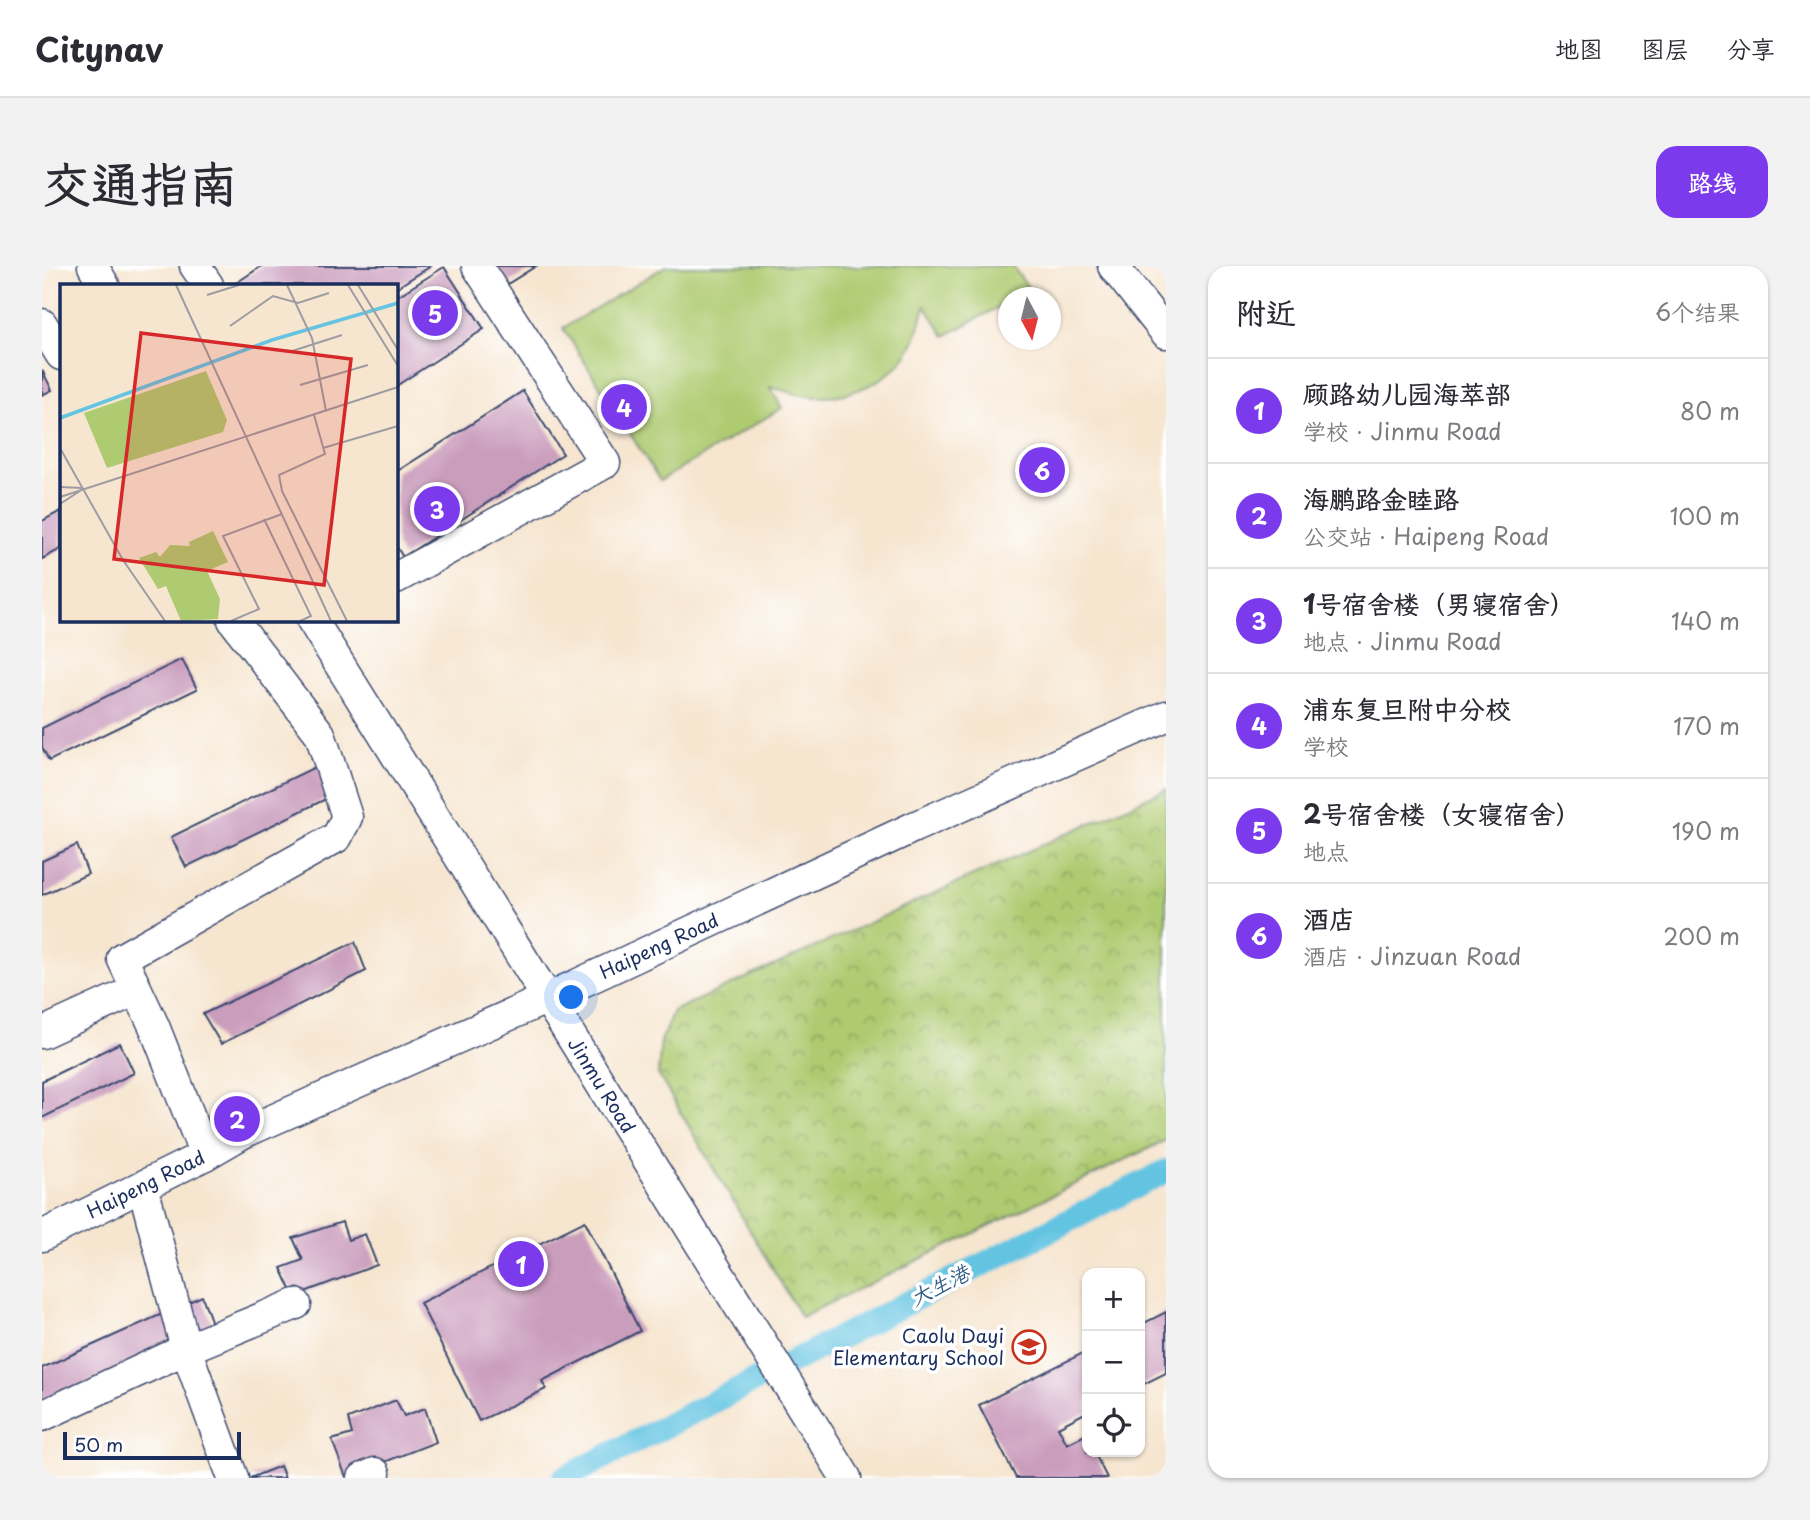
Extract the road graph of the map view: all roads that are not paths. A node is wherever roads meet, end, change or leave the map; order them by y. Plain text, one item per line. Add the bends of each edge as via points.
1 (93, 266) edge
2 (195, 266) edge
3 (477, 266) edge
4 (1113, 266) edge
5 (103, 284) edge
6 (207, 284) edge
7 (42, 324) edge
8 (1166, 333) edge
9 (60, 353) edge
10 (397, 576) edge
11 (234, 621) edge
12 (313, 621) edge
13 (1166, 716) edge
14 (136, 990) junction
15 (548, 998) junction
16 (42, 1033) edge
17 (205, 1155) junction
18 (143, 1187) junction
19 (42, 1236) edge
20 (296, 1304) dead end
21 (186, 1349) junction
22 (42, 1416) edge
23 (233, 1478) edge
24 (846, 1478) edge

1 - 5 street
2 - 6 street
3 - 10 street via 605,463
4 - 8 street
7 - 9 street
11 - 14 street via 320,734 347,817 337,837 122,958
12 - 15 street, Jinmu Road
13 - 15 street, Haipeng Road via 914,827
14 - 16 street
14 - 17 street
15 - 17 street, Haipeng Road via 243,1133
15 - 24 street, Jinmu Road
17 - 18 street, Haipeng Road
18 - 19 street, Haipeng Road
18 - 21 street
20 - 21 street
21 - 22 street
21 - 23 street

